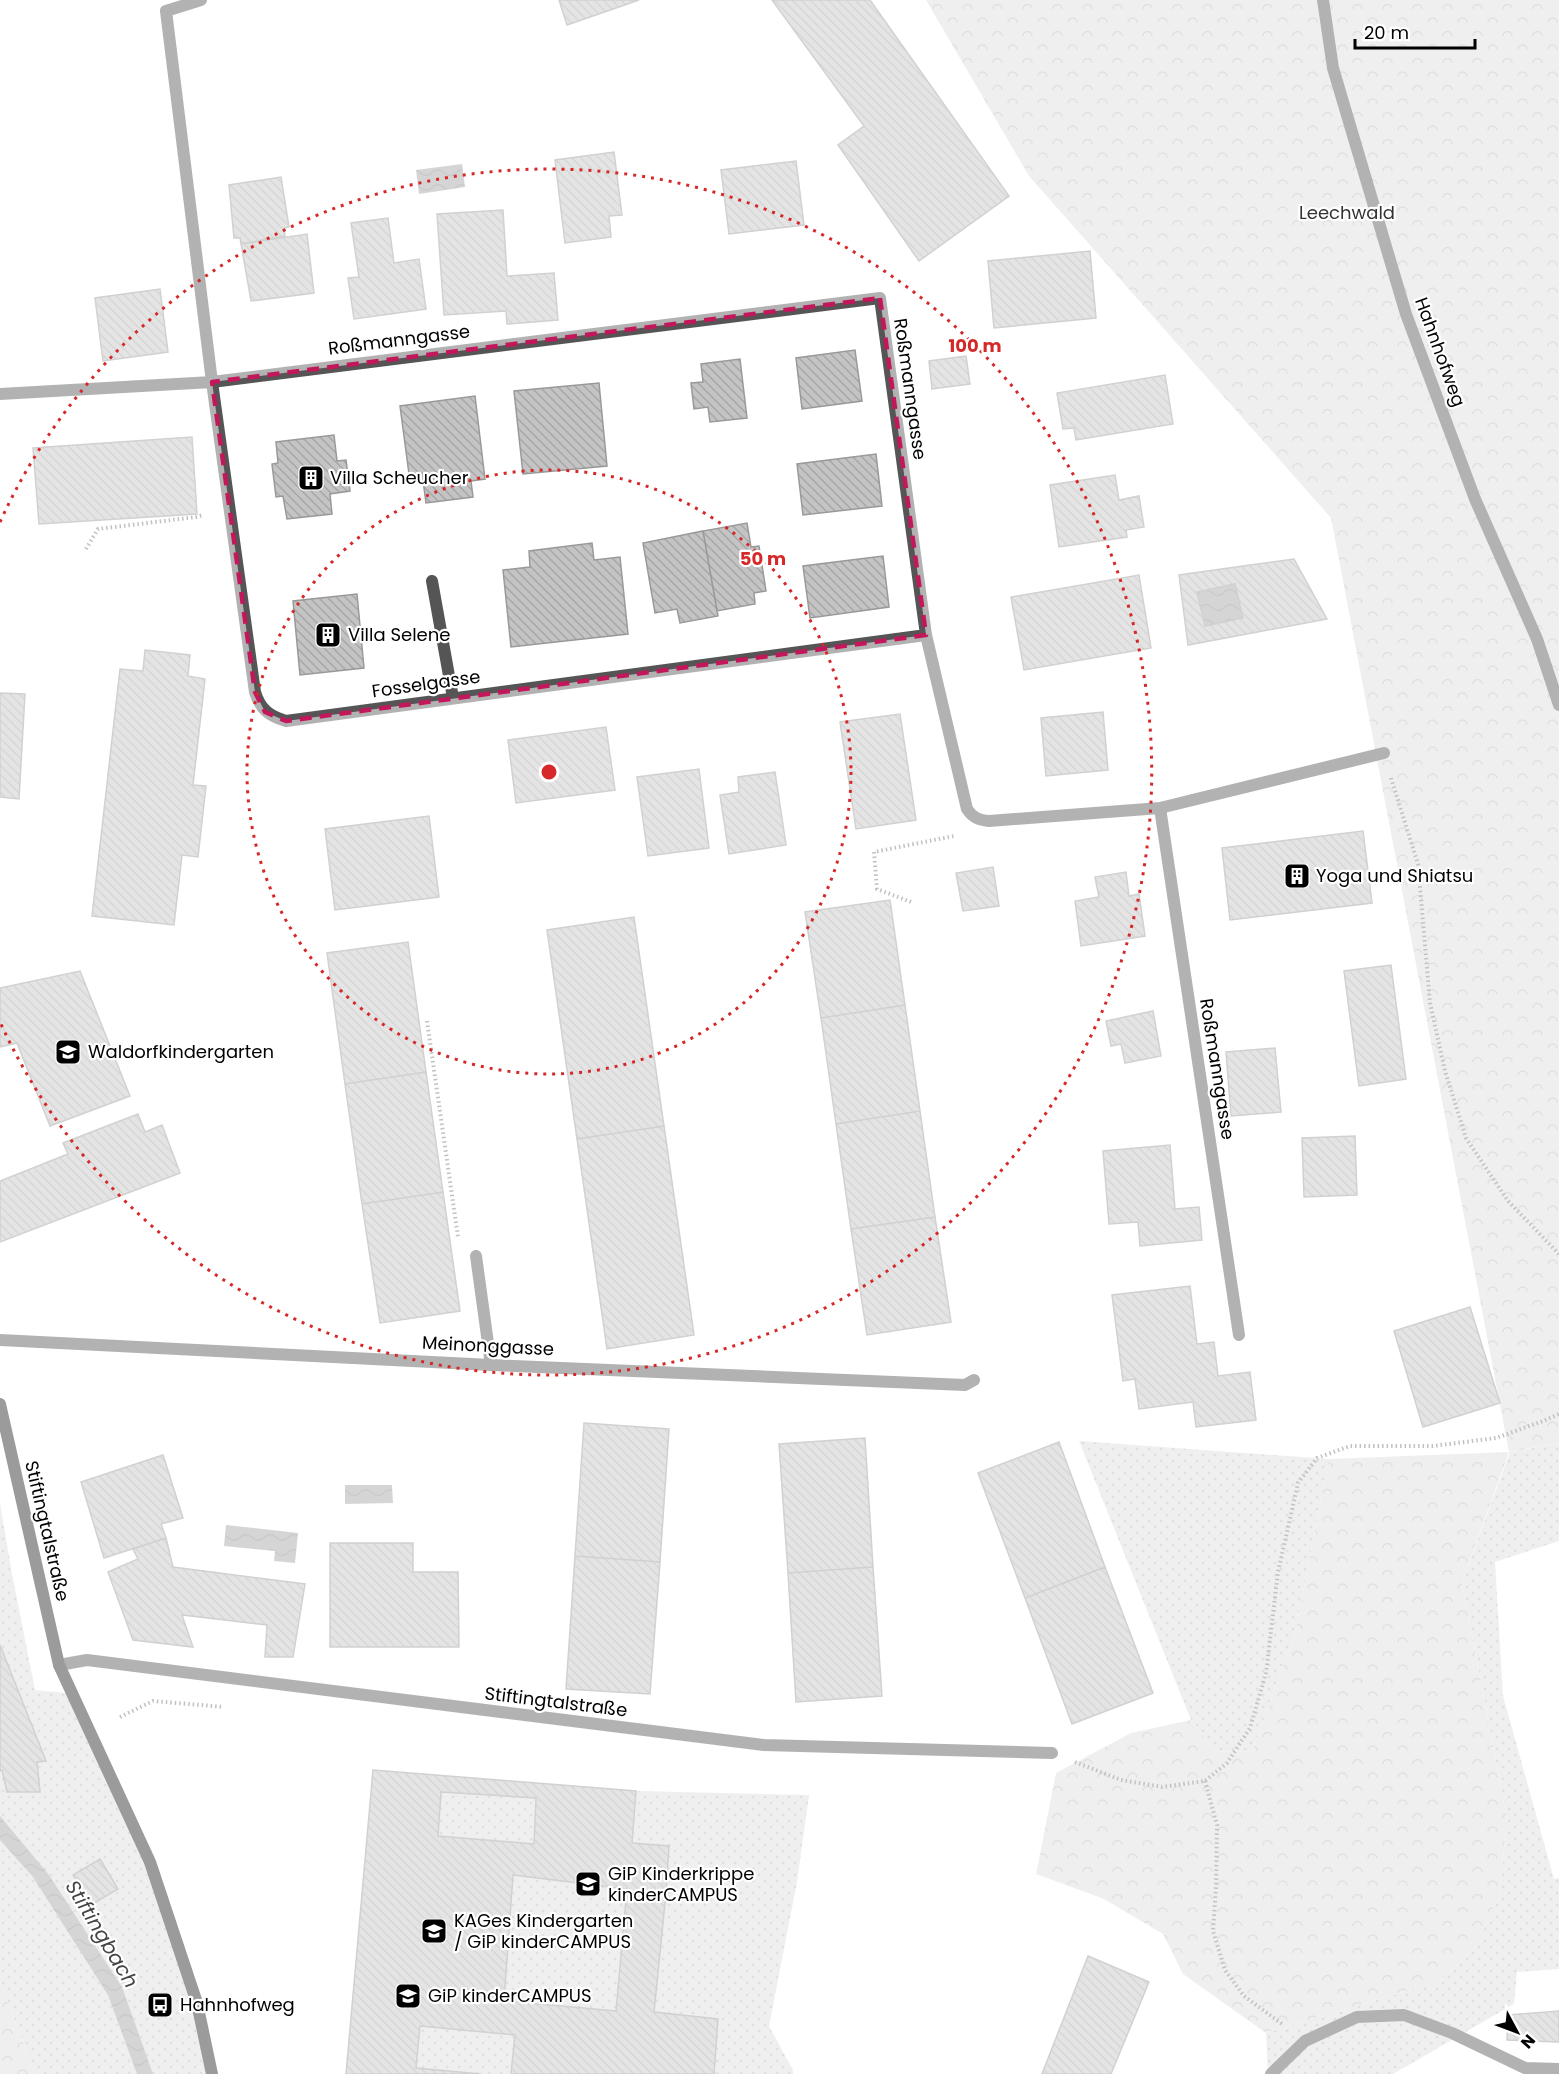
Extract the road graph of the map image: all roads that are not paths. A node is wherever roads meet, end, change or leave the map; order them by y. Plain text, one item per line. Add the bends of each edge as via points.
1 (201, 0) edge
2 (1323, 0) edge
3 (212, 382) junction
4 (0, 394) edge
5 (432, 581) dead end
6 (926, 635) junction
7 (453, 698) junction
8 (1559, 705) edge
9 (1384, 753) road end
10 (1160, 808) junction
11 (476, 1256) dead end
12 (1239, 1335) dead end
13 (0, 1340) edge
14 (491, 1365) junction
15 (974, 1380) dead end
16 (0, 1404) edge
17 (58, 1665) junction
18 (1052, 1753) road end
19 (1559, 2069) edge
20 (212, 2074) edge
21 (1271, 2074) edge

1 - 3 street via 166,11
2 - 8 street, Hahnhofweg via 1334,68 1406,314 1475,499 1537,639
3 - 4 street, Roßmanngasse
3 - 6 street, Roßmanngasse via 880,298
3 - 7 street, Fosselgasse via 259,705 274,718 286,721
5 - 7 street
6 - 7 street, Fosselgasse
6 - 10 street, Roßmanngasse via 967,809 976,818 989,821
9 - 10 street, Roßmanngasse
10 - 12 street, Roßmanngasse
11 - 14 street
13 - 14 street, Meinonggasse
14 - 15 street, Meinonggasse via 965,1385
16 - 17 street, Stiftingtalstraße
17 - 18 street, Stiftingtalstraße via 87,1660 764,1745
17 - 20 street, Stiftingtalstraße via 150,1862 197,2003
19 - 21 street via 1525,2068 1404,2015 1357,2017 1305,2041

